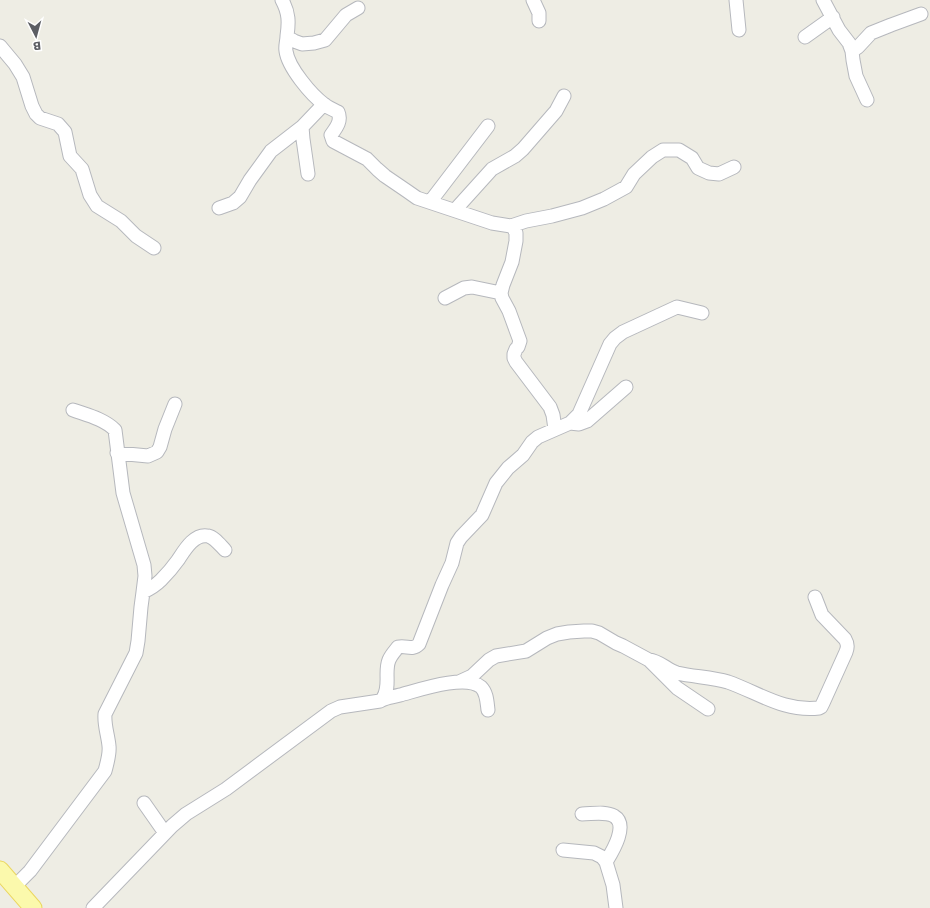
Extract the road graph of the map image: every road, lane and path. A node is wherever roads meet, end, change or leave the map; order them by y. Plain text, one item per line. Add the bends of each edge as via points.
1 (282, 0) edge
2 (533, 0) edge
3 (736, 0) edge
4 (823, 0) edge
5 (358, 8) dead end
6 (921, 14) dead end
7 (832, 17) junction
8 (539, 21) dead end
9 (739, 30) dead end
10 (287, 37) junction
11 (805, 37) dead end
12 (0, 46) edge
13 (852, 51) junction
14 (564, 96) dead end
15 (867, 100) dead end
16 (324, 104) junction
17 (488, 126) dead end
18 (302, 127) junction
19 (734, 167) dead end
20 (308, 174) dead end
21 (430, 202) junction
22 (219, 208) dead end
23 (456, 210) junction
24 (511, 226) junction
25 (154, 248) dead end
26 (501, 293) junction
27 (445, 298) dead end
28 (702, 313) dead end
29 (626, 387) dead end
30 (175, 404) dead end
31 (73, 410) dead end
32 (570, 423) junction
33 (555, 429) junction
34 (117, 453) junction
35 (225, 550) dead end
36 (144, 592) junction
37 (816, 597) dead end
38 (649, 660) junction
39 (459, 682) junction
40 (383, 698) junction
41 (708, 709) dead end
42 (488, 710) dead end
43 (144, 803) dead end
44 (582, 814) dead end
45 (165, 834) junction
46 (563, 850) dead end
47 (606, 862) junction
48 (0, 870) edge
49 (14, 887) junction
50 (33, 908) edge
51 (93, 908) edge
52 (616, 908) edge

1 - 10 street via 289,20
2 - 8 street
3 - 9 street
4 - 7 street
5 - 10 street via 346,15 325,40 302,44
6 - 13 street via 871,33
7 - 11 street
7 - 13 street
10 - 16 street via 286,52 289,62 301,80
12 - 25 street via 19,70 36,114 58,124 65,132 70,156 82,169 90,195 97,206 121,221 136,236
13 - 15 street via 856,76
14 - 23 street via 556,111 524,149 492,169
16 - 18 street
16 - 21 street via 340,116 331,135 334,141 367,159 417,198
17 - 21 street
18 - 20 street
18 - 22 street via 272,151 240,197 233,203
19 - 24 street via 719,174 709,173 698,168 692,158 679,150 663,150 634,174 626,187 604,199 582,208 526,220
21 - 23 street
23 - 24 street via 492,223
24 - 26 street via 516,233 516,241
26 - 27 street via 472,287 464,288
26 - 33 street via 520,341 514,358 550,406
28 - 32 street via 677,307 615,338 579,414
29 - 32 street via 587,421 579,424
30 - 34 street via 157,452 148,456
31 - 34 street via 110,426 114,430
32 - 33 street
33 - 40 street via 538,437 508,468 496,483 482,515 460,537 419,644 412,648 398,647 389,659 388,684
34 - 36 street via 123,493 144,565
35 - 36 street via 207,535 193,540 162,579
36 - 49 street via 136,653 106,714 109,752 105,771 30,871
37 - 38 street via 822,615 845,639 848,646 819,708 784,705 729,683 680,673
38 - 39 street via 599,633 568,632 547,638 526,651 496,656 472,676
38 - 41 street via 677,688
39 - 40 street
39 - 42 street via 475,684 481,688 485,693
40 - 45 street via 380,701 340,706 331,711 226,789 186,814
43 - 45 street
44 - 47 street via 609,814 615,816 619,823 618,839
45 - 51 street
46 - 47 street via 594,853
47 - 52 street
48 - 49 main road
49 - 50 main road

